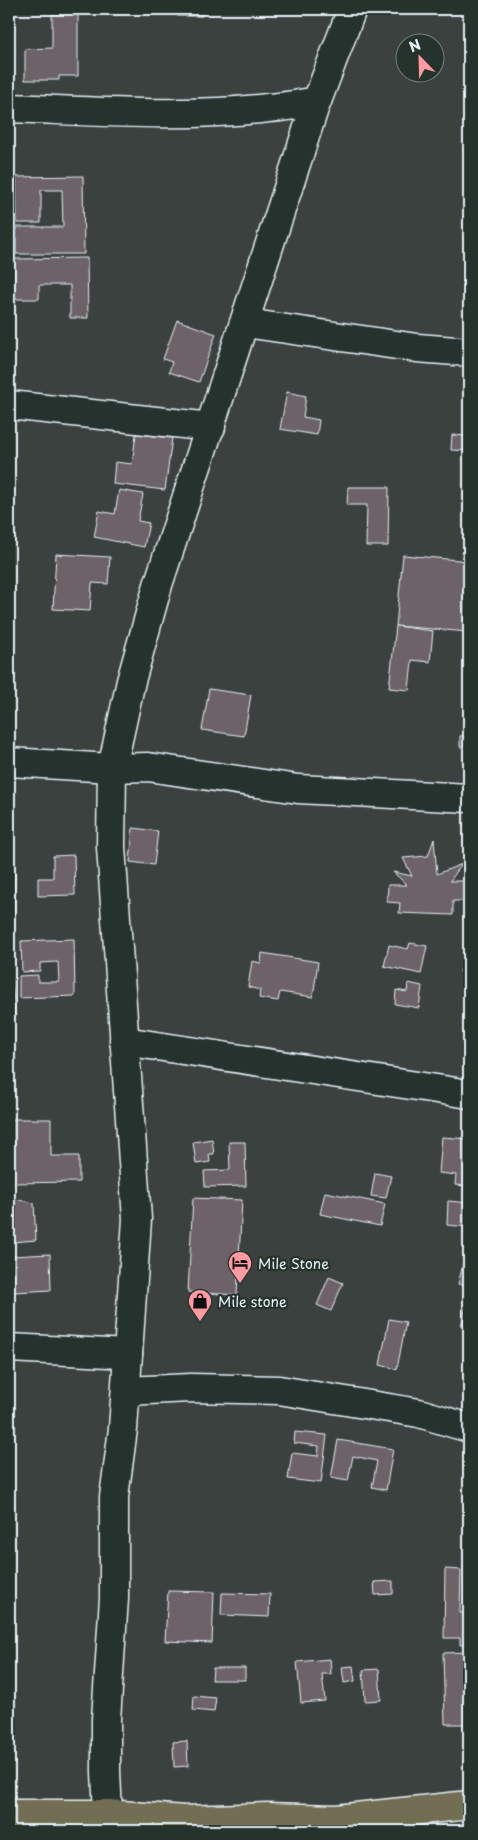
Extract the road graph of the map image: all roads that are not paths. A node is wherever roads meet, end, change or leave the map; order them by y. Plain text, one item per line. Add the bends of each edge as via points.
1 (352, 9) edge
2 (317, 101) junction
3 (9, 108) edge
4 (245, 323) junction
5 (469, 352) edge
6 (9, 405) edge
7 (210, 427) junction
8 (9, 762) edge
9 (112, 768) junction
10 (469, 798) edge
11 (124, 1041) junction
12 (469, 1094) edge
13 (9, 1348) edge
14 (128, 1354) junction
15 (126, 1391) junction
16 (469, 1428) edge
17 (469, 1805) edge
18 (9, 1814) edge
19 (95, 1820) edge
20 (278, 1824) edge

1 - 2 street
2 - 3 street via 203,112
2 - 4 street
4 - 5 street via 417,348
4 - 7 street
6 - 7 street
7 - 9 street via 158,585 131,681
8 - 9 street
9 - 10 street via 148,768 298,789
9 - 11 street via 111,847
11 - 12 street
11 - 14 street via 137,1219
13 - 14 street
14 - 15 street
15 - 16 street via 191,1388 279,1390 419,1413
15 - 19 street via 114,1497 114,1598 106,1772
17 - 20 main road
18 - 19 main road
19 - 20 main road

